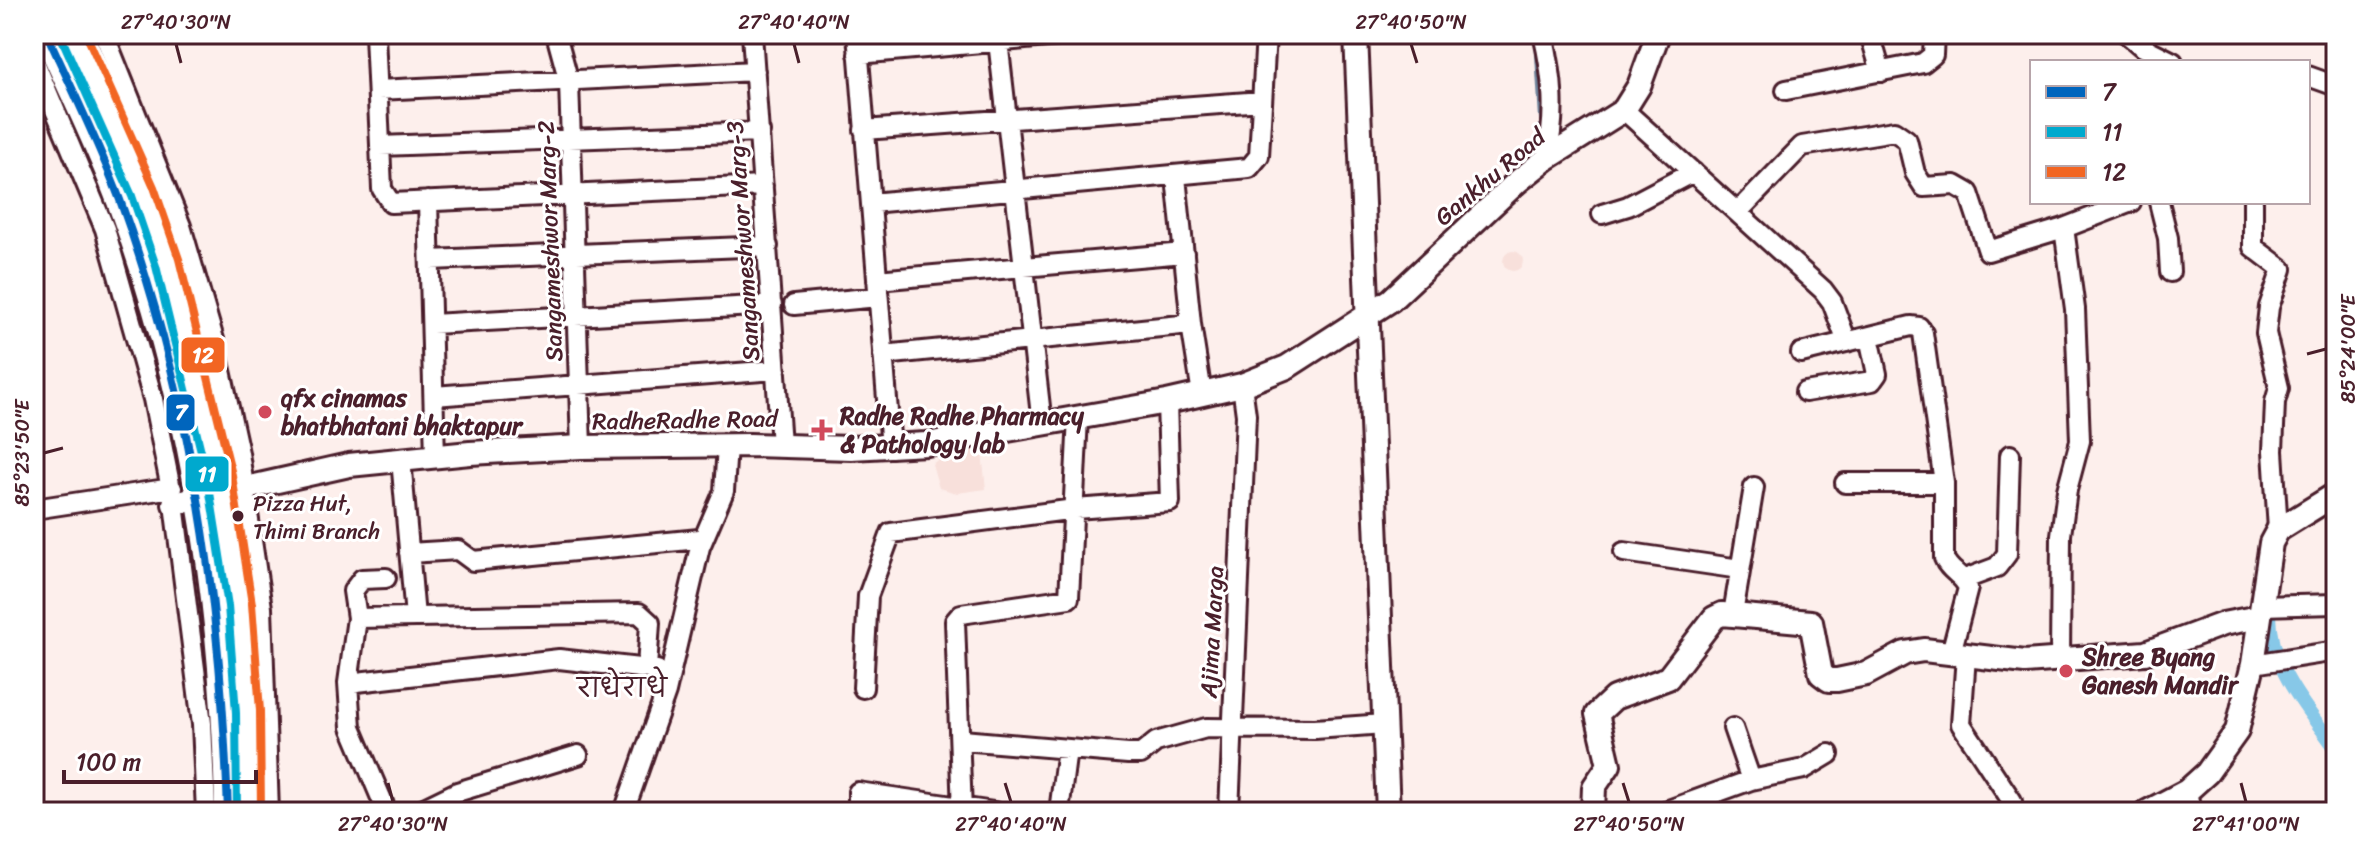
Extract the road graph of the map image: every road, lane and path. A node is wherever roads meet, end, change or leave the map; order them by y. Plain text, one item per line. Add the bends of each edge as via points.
1 (47, 34) edge
2 (73, 34) edge
3 (104, 34) edge
4 (375, 34) edge
5 (556, 34) edge
6 (752, 34) edge
7 (857, 34) edge
8 (1081, 34) edge
9 (1266, 34) edge
10 (1356, 34) edge
11 (1543, 34) edge
12 (1658, 34) edge
13 (1870, 34) edge
14 (1934, 34) edge
15 (2127, 34) edge
16 (1034, 36) edge
17 (998, 41) junction
18 (858, 54) junction
19 (34, 60) edge
20 (2169, 60) edge
21 (755, 71) junction
22 (1881, 72) junction
23 (2310, 77) edge
24 (569, 82) junction
25 (2336, 86) edge
26 (378, 90) junction
27 (1786, 90) dead end
28 (1262, 101) junction
29 (1624, 110) junction
30 (1007, 118) junction
31 (864, 130) junction
32 (760, 132) junction
33 (571, 140) junction
34 (380, 146) junction
35 (1546, 159) junction
36 (1693, 172) junction
37 (1176, 177) junction
38 (763, 186) junction
39 (1016, 189) junction
40 (573, 195) junction
41 (428, 201) junction
42 (871, 203) junction
43 (2126, 204) edge
44 (2160, 204) edge
45 (2253, 204) edge
46 (1739, 211) junction
47 (1602, 214) dead end
48 (2064, 228) junction
49 (768, 246) junction
50 (575, 252) junction
51 (1184, 253) junction
52 (430, 260) junction
53 (1024, 267) junction
54 (2170, 272) dead end
55 (878, 289) junction
56 (772, 305) junction
57 (794, 305) dead end
58 (1368, 315) junction
59 (577, 316) junction
60 (432, 324) junction
61 (1191, 324) junction
62 (1869, 337) junction
63 (1033, 341) junction
64 (1847, 342) junction
65 (1801, 353) dead end
66 (883, 355) junction
67 (776, 370) junction
68 (579, 383) junction
69 (1242, 385) junction
70 (1805, 392) dead end
71 (1202, 394) junction
72 (434, 396) junction
73 (1167, 402) junction
74 (1078, 417) junction
75 (1042, 424) junction
76 (781, 445) junction
77 (727, 446) junction
78 (581, 447) junction
79 (891, 448) junction
80 (2010, 455) dead end
81 (435, 457) junction
82 (401, 459) junction
83 (1845, 483) dead end
84 (1944, 483) junction
85 (1754, 487) dead end
86 (2336, 494) edge
87 (203, 495) junction
88 (34, 509) edge
89 (1075, 509) junction
90 (2278, 530) junction
91 (700, 547) junction
92 (1624, 552) dead end
93 (409, 553) junction
94 (1740, 569) junction
95 (386, 578) dead end
96 (1965, 579) junction
97 (2336, 604) edge
98 (2266, 609) junction
99 (1733, 614) junction
100 (415, 617) junction
101 (357, 618) junction
102 (2336, 651) edge
103 (1959, 655) junction
104 (2060, 660) junction
105 (2270, 662) junction
106 (647, 668) junction
107 (671, 673) junction
108 (348, 683) junction
109 (863, 688) dead end
110 (1384, 724) junction
111 (1231, 728) junction
112 (1733, 728) dead end
113 (962, 740) junction
114 (1067, 749) junction
115 (1829, 754) dead end
116 (578, 755) dead end
117 (1751, 780) junction
118 (2012, 801) dead end
119 (2189, 802) edge
120 (963, 810) edge
121 (206, 812) edge
122 (228, 812) edge
123 (249, 812) edge
124 (269, 812) edge
125 (387, 812) edge
126 (416, 812) edge
127 (624, 812) edge
128 (858, 812) edge
129 (994, 812) edge
130 (1059, 812) edge
131 (1229, 812) edge
132 (1388, 812) edge
133 (1593, 812) edge
134 (1663, 812) edge
135 (2147, 812) edge

1 - 87 highway via 119,200
2 - 87 highway via 143,192 168,263
3 - 87 street via 181,226 215,343
4 - 26 street
5 - 24 street, Sangameshwor Marg-2
6 - 21 street, Sangameshwor Marg-3
7 - 18 street
8 - 16 street
9 - 28 street
10 - 58 main road
11 - 35 street via 1553,99
12 - 29 main road, Gankhu Road
13 - 22 street
14 - 22 street via 1933,55 1923,63
15 - 20 street
16 - 17 street
17 - 18 street
17 - 30 street
18 - 31 street
19 - 87 street via 105,229 140,347
21 - 24 street
21 - 32 street, Sangameshwor Marg-3
22 - 27 street
23 - 25 street
24 - 26 street
24 - 33 street, Sangameshwor Marg-2
26 - 34 street
28 - 30 street
28 - 37 street via 1256,163 1243,171
29 - 35 main road, Gankhu Road
29 - 36 street
30 - 31 street
30 - 39 street
31 - 42 street
32 - 33 street
32 - 38 street, Sangameshwor Marg-3
33 - 34 street
33 - 40 street, Sangameshwor Marg-2
34 - 41 street via 382,189 391,203
35 - 58 main road, Gankhu Road
36 - 46 street
36 - 47 street
37 - 39 street
37 - 51 street
38 - 40 street
38 - 49 street, Sangameshwor Marg-3
39 - 42 street
39 - 53 street
40 - 41 street
40 - 50 street, Sangameshwor Marg-2
41 - 52 street
42 - 55 street
43 - 48 street
44 - 54 street
45 - 90 street via 2253,247 2282,269 2266,333 2279,388 2273,451
46 - 48 street via 1802,146 1894,131 1907,140 1924,187 1955,185 1969,193 1988,251
46 - 64 street via 1823,290
48 - 104 street via 2075,309 2080,441 2061,535
49 - 50 street
49 - 56 street, Sangameshwor Marg-3
50 - 52 street
50 - 59 street, Sangameshwor Marg-2
51 - 53 street
51 - 61 street
52 - 60 street
53 - 55 street
53 - 63 street
55 - 57 street
55 - 66 street
56 - 59 street
56 - 67 street, Sangameshwor Marg-3
58 - 69 main road, RadheRadhe Road via 1287,367
58 - 110 main road
59 - 60 street
59 - 68 street, Sangameshwor Marg-2
60 - 72 street
61 - 63 street
61 - 71 street
62 - 64 street
62 - 70 street via 1877,374 1872,381
62 - 84 street via 1911,326 1923,333
63 - 66 street
63 - 75 street
64 - 65 street
66 - 79 street
67 - 68 street
67 - 76 street, Sangameshwor Marg-3
68 - 72 street
68 - 78 street, Sangameshwor Marg-2
69 - 71 main road, RadheRadhe Road
69 - 111 street, Ajima Marga via 1246,415
71 - 73 main road, RadheRadhe Road
72 - 81 street
73 - 74 main road, RadheRadhe Road
73 - 89 street via 1170,502
74 - 75 main road, RadheRadhe Road
74 - 89 street
75 - 79 main road, RadheRadhe Road
76 - 77 main road, RadheRadhe Road
76 - 79 main road, RadheRadhe Road
77 - 78 main road, RadheRadhe Road
77 - 91 street via 724,491
78 - 81 main road, RadheRadhe Road
80 - 96 street via 2007,554 1997,567
81 - 82 main road, RadheRadhe Road
82 - 87 main road, RadheRadhe Road via 305,472
82 - 93 street
83 - 84 street
84 - 96 street via 1944,558 1948,568
85 - 94 street
86 - 90 main road
87 - 88 street
87 - 121 street
87 - 122 highway via 222,659
87 - 123 highway via 240,605
87 - 124 street via 262,608
89 - 109 street via 891,533 868,596
89 - 113 street via 1069,598 961,614 955,621
90 - 98 main road via 2271,543
91 - 93 street via 699,539 473,561 458,550
91 - 107 street
92 - 94 street
93 - 100 street
94 - 99 street
95 - 101 street via 356,584 352,599
96 - 103 street
97 - 98 street
98 - 104 main road via 2145,653
98 - 105 main road
99 - 103 main road via 1811,622 1821,674 1829,680 1866,674 1905,653
99 - 133 main road via 1714,618 1668,678 1614,698 1597,714 1609,765 1594,787
100 - 101 street
100 - 106 street via 639,613 650,623
101 - 108 street
102 - 105 street
103 - 104 main road
103 - 118 street via 1961,724
105 - 119 main road via 2237,731
106 - 107 street
106 - 108 street via 559,659
107 - 127 street
108 - 125 street via 354,739
110 - 111 street, Ajima Marga
110 - 132 main road
111 - 114 street via 1206,728 1156,742 1141,754
111 - 131 street
112 - 117 street
113 - 114 street
113 - 120 street
114 - 130 street
115 - 117 street via 1804,769
116 - 126 street via 457,792
117 - 134 street
119 - 135 main road
120 - 128 street via 858,792
120 - 129 street

